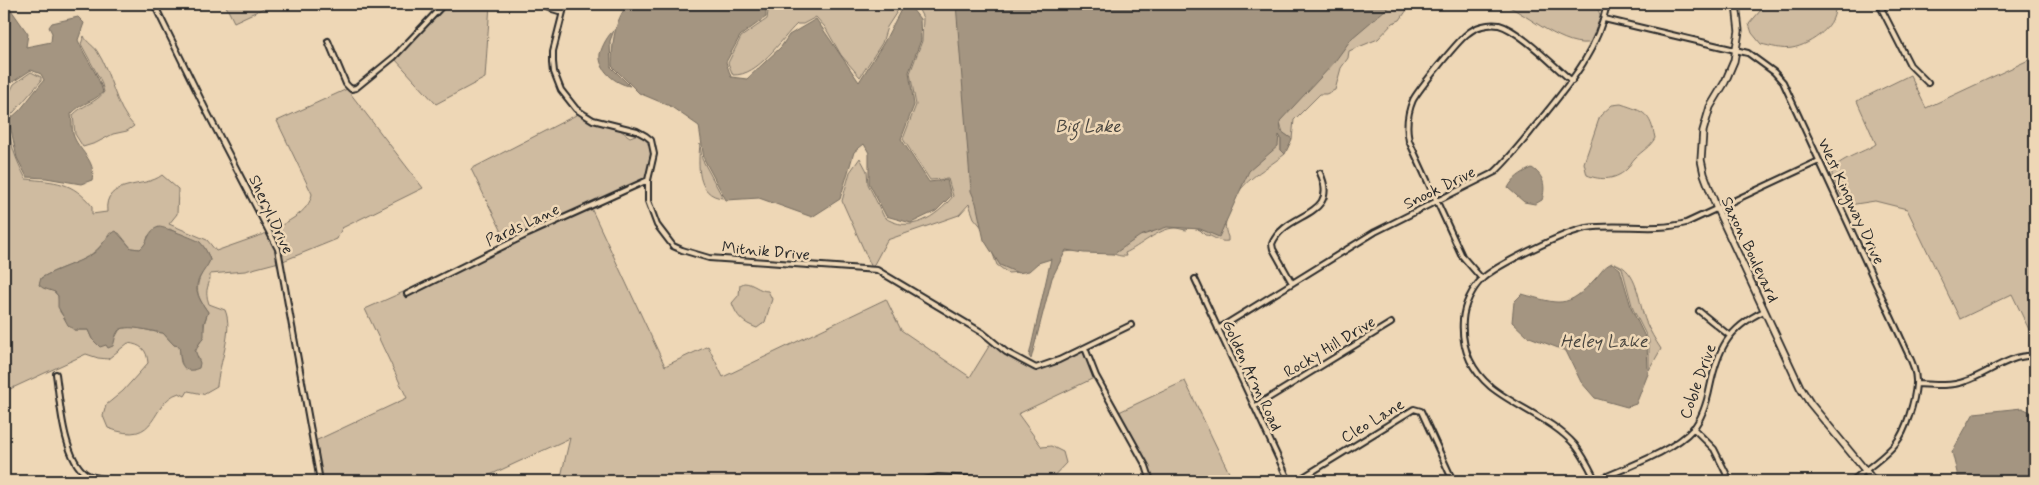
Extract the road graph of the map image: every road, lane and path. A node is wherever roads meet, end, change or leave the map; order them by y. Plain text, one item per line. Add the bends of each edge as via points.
1 (154, 4) edge
2 (444, 4) edge
3 (536, 4) edge
4 (565, 4) edge
5 (1607, 4) edge
6 (1736, 4) edge
7 (1879, 4) edge
8 (562, 12) junction
9 (1604, 19) junction
10 (328, 41) dead end
11 (1736, 51) junction
12 (1572, 81) junction
13 (1928, 83) dead end
14 (1820, 161) junction
15 (1320, 173) dead end
16 (648, 180) junction
17 (1437, 202) junction
18 (1717, 209) junction
19 (1195, 279) dead end
20 (1482, 279) junction
21 (1292, 283) junction
22 (406, 294) dead end
23 (1700, 311) dead end
24 (1764, 311) junction
25 (1391, 323) dead end
26 (1131, 325) dead end
27 (1218, 329) junction
28 (1730, 336) junction
29 (1085, 348) junction
30 (2035, 356) edge
31 (56, 374) dead end
32 (1916, 384) junction
33 (1254, 407) junction
34 (1693, 428) junction
35 (1865, 470) junction
36 (972, 479) dead end
37 (120, 481) edge
38 (320, 481) edge
39 (920, 481) edge
40 (1151, 481) edge
41 (1289, 481) edge
42 (1297, 481) edge
43 (1453, 481) edge
44 (1596, 481) edge
45 (1730, 481) edge
46 (1852, 481) edge
47 (1874, 481) edge

1 - 38 street, Sheryl Drive via 278,249
2 - 10 street via 394,57 361,85 351,89
3 - 8 street
4 - 8 street, Mitnik Drive
5 - 9 street, Snook Drive
6 - 11 main road, Saxon Boulevard via 1739,23
7 - 13 street via 1910,65
8 - 16 street, Mitnik Drive via 553,62 561,90 585,116 636,131 651,140 654,154
9 - 11 street, West Kingway Drive
9 - 12 street, Snook Drive via 1596,42
11 - 14 street, West Kingway Drive via 1762,62 1783,82
11 - 18 main road, Saxon Boulevard via 1730,70 1710,107 1703,131 1701,160
12 - 17 street, Snook Drive via 1495,172
12 - 17 street via 1512,30 1490,25 1474,29 1465,36 1420,91 1407,120 1409,141
14 - 18 street
14 - 32 street, West Kingway Drive via 1911,360
15 - 21 street via 1326,195 1322,203 1280,230 1272,244
16 - 22 street, Pards Lane
16 - 29 street, Mitnik Drive via 648,201 654,219 673,246 682,250 710,258 876,270 1036,368
17 - 20 street via 1462,256
17 - 21 street, Snook Drive via 1375,232
18 - 20 street via 1671,227 1578,230 1503,264
18 - 24 main road, Saxon Boulevard
19 - 27 street, Golden Arm Road
20 - 44 street via 1463,315 1468,360 1491,387 1575,445
21 - 27 street, Snook Drive
23 - 28 street
24 - 28 street, Coble Drive via 1750,318
24 - 35 main road, Saxon Boulevard via 1810,403
25 - 33 street, Rocky Hill Drive
26 - 29 street, Mitnik Drive
27 - 33 street, Golden Arm Road
28 - 34 street, Coble Drive via 1717,356 1705,405
29 - 40 street via 1096,376 1146,466
30 - 32 street via 2016,358 1966,382
31 - 37 street via 64,431 77,466 88,475
32 - 35 street via 1900,438
33 - 41 street, Golden Arm Road
34 - 44 street, Coble Drive via 1667,448
34 - 45 street via 1714,448
35 - 46 street
35 - 47 main road, Saxon Boulevard
36 - 39 street via 938,477
42 - 43 street, Cleo Lane via 1414,409 1421,411

